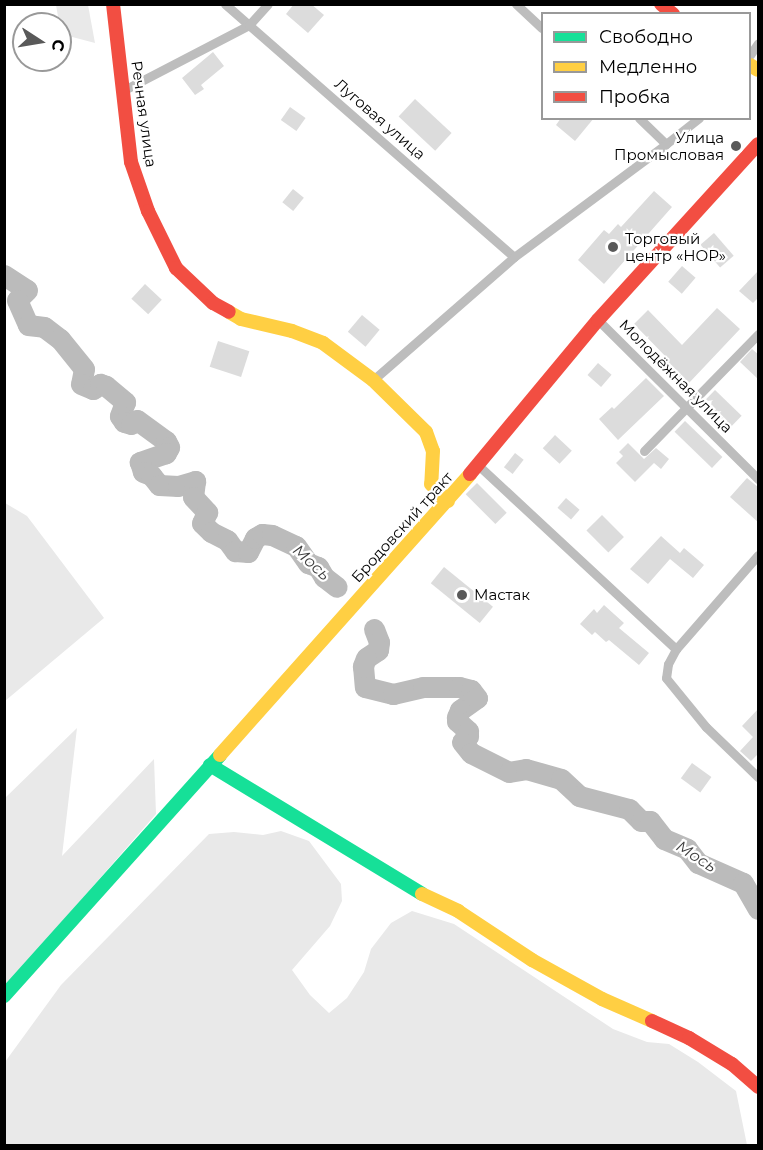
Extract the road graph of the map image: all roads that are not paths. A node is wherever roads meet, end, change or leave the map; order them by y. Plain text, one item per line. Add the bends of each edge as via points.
1 (113, 4) edge
2 (225, 4) edge
3 (268, 4) edge
4 (516, 4) edge
5 (249, 25) junction
6 (541, 26) edge
7 (124, 90) junction
8 (641, 120) edge
9 (696, 120) edge
10 (666, 144) junction
11 (759, 144) edge
12 (514, 257) junction
13 (598, 320) junction
14 (759, 334) edge
15 (373, 380) junction
16 (687, 407) junction
17 (644, 451) dead end
18 (479, 466) junction
19 (759, 479) edge
20 (448, 501) junction
21 (759, 555) edge
22 (676, 649) junction
23 (210, 765) junction
24 (759, 777) edge
25 (4, 996) edge
26 (759, 1087) edge

1 - 7 street, Речная улица
2 - 5 street, Луговая улица
3 - 5 street
4 - 6 street
5 - 7 street
5 - 12 street, Луговая улица
7 - 15 street, Речная улица via 131,162 148,212 176,268 213,303 241,319 323,343
8 - 10 street
9 - 10 street
10 - 12 street
11 - 13 street, Бродовский тракт
12 - 15 street
13 - 16 street, Молодёжная улица
13 - 18 street, Бродовский тракт
14 - 16 street
15 - 20 street, Речная улица via 426,432 433,451 431,484
16 - 17 street
16 - 19 street, Молодёжная улица
18 - 20 street, Бродовский тракт
18 - 22 street
20 - 23 street, Бродовский тракт
21 - 22 street
22 - 24 street via 666,678 706,727
23 - 25 street, Бродовский тракт
23 - 26 street via 413,888 458,911 532,960 602,999 698,1043

